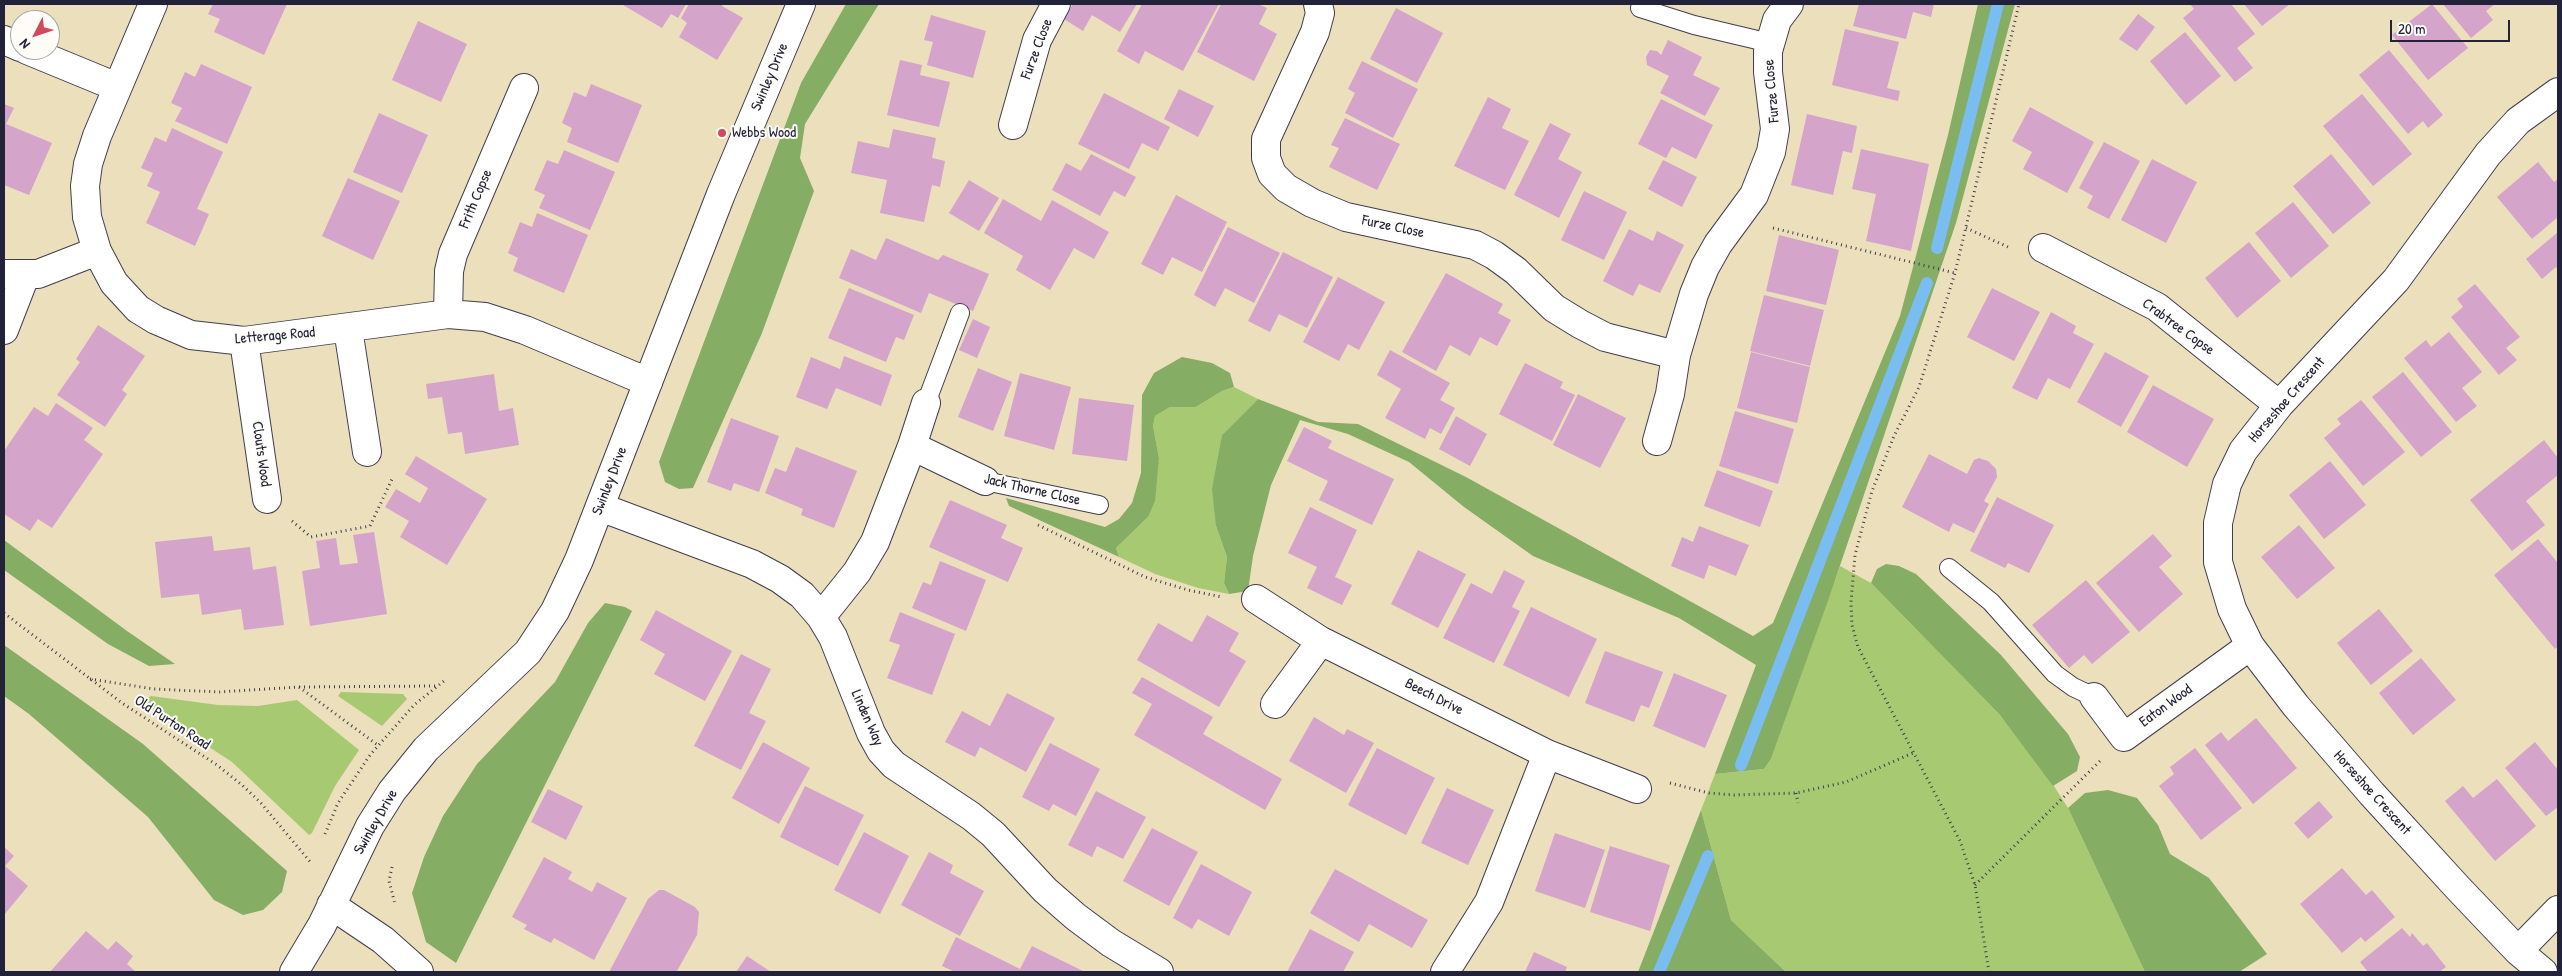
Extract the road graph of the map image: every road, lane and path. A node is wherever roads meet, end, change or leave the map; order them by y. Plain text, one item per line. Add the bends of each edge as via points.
1 (153, 4) edge
2 (801, 4) edge
3 (1056, 4) edge
4 (1318, 4) edge
5 (1789, 4) edge
6 (2019, 4) edge
7 (1640, 8) dead end
8 (1770, 43) junction
9 (51, 60) edge
10 (117, 87) junction
11 (524, 88) dead end
12 (2558, 92) edge
13 (1013, 125) dead end
14 (1738, 220) junction
15 (2043, 248) dead end
16 (97, 251) junction
17 (1955, 273) junction
18 (14, 275) edge
19 (960, 313) dead end
20 (448, 314) junction
21 (348, 329) junction
22 (4, 330) edge
23 (244, 341) junction
24 (1676, 355) junction
25 (648, 382) junction
26 (926, 403) joint
27 (2279, 405) junction
28 (1657, 441) dead end
29 (912, 446) junction
30 (366, 452) joint
31 (985, 481) joint
32 (267, 499) joint
33 (1099, 505) dead end
34 (600, 507) junction
35 (1029, 520) dead end
36 (1949, 568) dead end
37 (1256, 599) joint
38 (4, 613) edge
39 (820, 617) junction
40 (1321, 641) junction
41 (2250, 646) junction
42 (89, 678) junction
43 (299, 687) junction
44 (2094, 697) joint
45 (1275, 704) dead end
46 (2124, 737) junction
47 (378, 745) junction
48 (1913, 753) junction
49 (1547, 754) junction
50 (410, 769) junction
51 (1637, 789) joint
52 (1796, 793) junction
53 (1798, 803) dead end
54 (392, 863) dead end
55 (314, 866) dead end
56 (1975, 885) junction
57 (332, 905) junction
58 (2558, 910) edge
59 (383, 940) junction
60 (2518, 951) junction
61 (1150, 970) edge
62 (294, 972) edge
63 (419, 972) edge
64 (1445, 972) edge
65 (1989, 972) edge
66 (2543, 972) edge

1 - 10 street, Letterage Road
2 - 25 street, Swinley Drive via 721,194
3 - 13 street, Furze Close via 1037,40
4 - 24 street, Furze Close via 1320,13 1315,32 1266,139 1266,158 1272,174 1286,188 1346,217 1475,245 1516,271 1554,308 1580,324 1605,337
5 - 8 street, Furze Close via 1777,20
6 - 17 path
7 - 8 lane, Furze Close
8 - 14 street, Furze Close via 1768,72 1775,129 1771,152 1754,195
9 - 10 street
10 - 16 street, Letterage Road via 97,136 85,186 87,217
11 - 20 street, Frith Copse via 453,254 449,271
12 - 27 street, Horseshoe Crescent via 2518,121 2488,154 2396,280
14 - 17 path
14 - 24 street, Furze Close via 1718,244 1705,267
15 - 27 street, Crabtree Copse via 2157,307
16 - 18 street via 54,268
16 - 23 street, Letterage Road via 114,283 126,297 156,320 191,335
17 - 48 path via 1919,387 1880,468 1855,555 1851,602 1852,625 1858,647
18 - 22 street
19 - 26 lane
20 - 21 street, Letterage Road
20 - 25 street, Letterage Road via 485,317
21 - 23 street, Letterage Road
21 - 30 street
23 - 32 street, Clouts Wood
24 - 28 street, Furze Close via 1670,394
25 - 34 street, Swinley Drive
26 - 29 street
27 - 41 street, Horseshoe Crescent via 2244,450 2227,484 2218,522 2218,562 2232,609
29 - 31 street, Jack Thorne Close
29 - 39 street via 875,542 857,572
30 - 32 path, Clouts Wood via 397,469 370,526 311,537
31 - 33 lane, Jack Thorne Close
34 - 39 street, Linden Way via 752,564 802,595
34 - 50 street, Swinley Drive via 579,560 542,633 528,652 440,734
35 - 37 path via 1145,577 1223,597
36 - 44 lane via 1991,602 2055,674
37 - 40 street, Beech Drive
38 - 42 path, Old Purton Road
39 - 61 street, Linden Way via 833,637 871,733 894,765 993,834 1076,917
40 - 45 street
40 - 49 street, Beech Drive
41 - 46 street, Eaton Wood
41 - 60 street, Horseshoe Crescent via 2296,706 2372,794
42 - 43 path via 154,689 200,691
42 - 55 path, Old Purton Road via 242,785
43 - 47 path
43 - 47 path via 436,686
44 - 46 street, Eaton Wood
46 - 56 path
47 - 50 path
48 - 52 path via 1846,782
48 - 56 path via 1960,841
49 - 51 street, Beech Drive
49 - 64 street via 1488,902
50 - 57 street, Swinley Drive via 370,826
51 - 52 path via 1642,774 1709,792 1757,796
52 - 53 path
54 - 59 path via 389,882 400,916
56 - 65 path
57 - 59 street
57 - 62 street, Swinley Drive
58 - 60 street
59 - 63 street
60 - 66 street, Horseshoe Crescent

